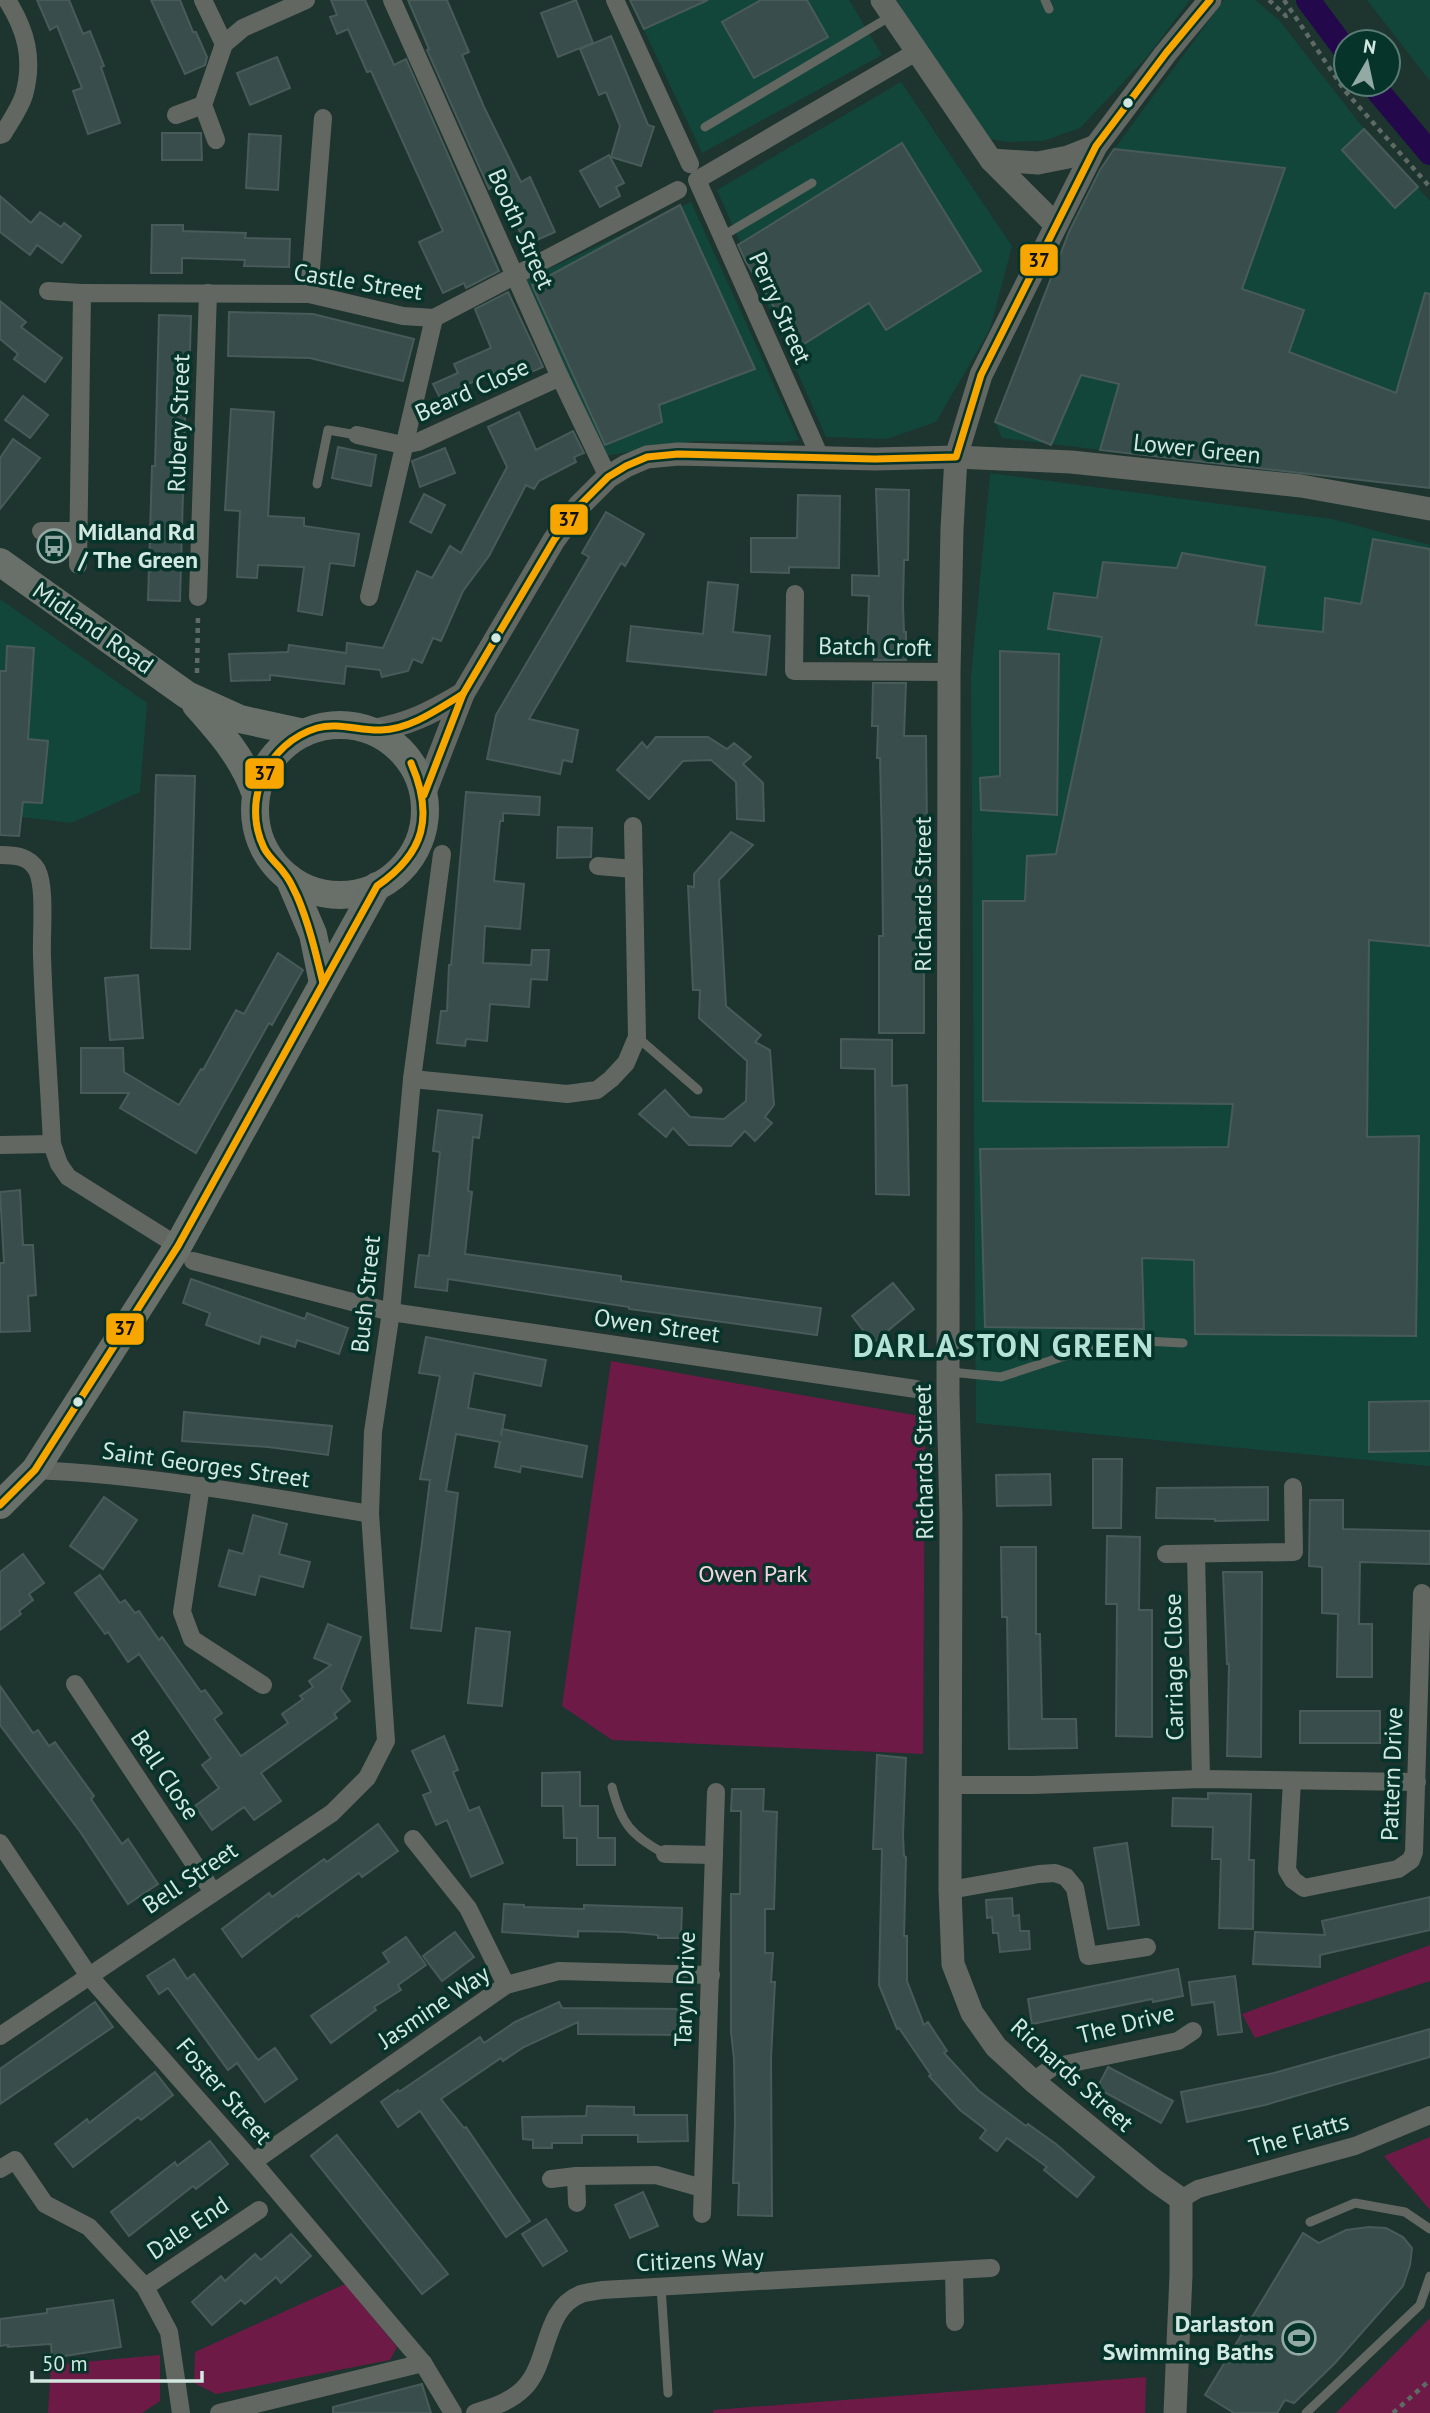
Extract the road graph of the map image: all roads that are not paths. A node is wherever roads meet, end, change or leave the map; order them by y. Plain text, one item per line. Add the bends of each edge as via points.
1 (7, 0) edge
2 (203, 0) edge
3 (306, 0) edge
4 (392, 0) edge
5 (615, 0) edge
6 (1210, 0) edge
7 (887, 8) edge
8 (224, 44) junction
9 (916, 52) junction
10 (203, 105) junction
11 (176, 115) dead end
12 (323, 118) dead end
13 (705, 127) dead end
14 (0, 135) edge
15 (216, 140) dead end
16 (1097, 146) junction
17 (991, 160) junction
18 (693, 172) junction
19 (812, 183) dead end
20 (678, 190) dead end
21 (1055, 224) junction
22 (721, 237) junction
23 (516, 276) junction
24 (48, 291) dead end
25 (82, 293) junction
26 (208, 293) junction
27 (309, 294) junction
28 (434, 318) junction
29 (560, 377) junction
30 (357, 435) joint
31 (403, 445) junction
32 (820, 457) junction
33 (956, 457) junction
34 (608, 477) junction
35 (317, 484) dead end
36 (1430, 509) edge
37 (41, 531) dead end
38 (78, 531) junction
39 (0, 562) edge
40 (78, 565) dead end
41 (795, 594) dead end
42 (198, 597) road end
43 (369, 597) dead end
44 (949, 672) junction
45 (463, 694) junction
46 (191, 697) junction
47 (370, 731) junction
48 (304, 733) junction
49 (256, 795) junction
50 (424, 795) junction
51 (633, 825) dead end
52 (442, 854) dead end
53 (0, 855) edge
54 (598, 866) dead end
55 (634, 869) junction
56 (289, 878) junction
57 (377, 886) junction
58 (323, 983) junction
59 (637, 1037) junction
60 (411, 1079) junction
61 (698, 1090) dead end
62 (52, 1144) junction
63 (0, 1145) edge
64 (185, 1253) junction
65 (391, 1312) junction
66 (1183, 1343) dead end
67 (948, 1372) junction
68 (916, 1389) dead end
69 (35, 1470) junction
70 (201, 1486) junction
71 (1293, 1487) dead end
72 (0, 1505) edge
73 (370, 1514) junction
74 (1166, 1554) dead end
75 (1196, 1554) junction
76 (1422, 1592) dead end
77 (75, 1684) dead end
78 (263, 1685) dead end
79 (386, 1741) joint
80 (1201, 1779) junction
81 (1292, 1781) junction
82 (1417, 1783) junction
83 (950, 1785) junction
84 (612, 1787) dead end
85 (716, 1793) dead end
86 (413, 1839) dead end
87 (0, 1843) edge
88 (665, 1854) joint
89 (714, 1855) junction
90 (950, 1890) junction
91 (214, 1892) junction
92 (1147, 1947) dead end
93 (711, 1975) junction
94 (89, 1976) junction
95 (506, 1985) junction
96 (1194, 2031) dead end
97 (0, 2036) edge
98 (1032, 2081) junction
99 (1430, 2115) edge
100 (254, 2162) junction
101 (0, 2169) edge
102 (576, 2176) junction
103 (551, 2179) dead end
104 (702, 2188) junction
105 (1181, 2199) junction
106 (577, 2203) dead end
107 (259, 2210) dead end
108 (702, 2214) dead end
109 (1310, 2222) dead end
110 (1430, 2229) edge
111 (991, 2268) dead end
112 (954, 2270) junction
113 (1430, 2276) edge
114 (145, 2287) junction
115 (661, 2287) junction
116 (955, 2322) dead end
117 (423, 2363) junction
118 (668, 2393) dead end
119 (181, 2413) edge
120 (219, 2413) edge
121 (453, 2413) edge
122 (475, 2413) edge
123 (1175, 2413) edge
124 (1306, 2413) edge

1 - 14 street via 25,35 29,65 23,97
2 - 8 street
3 - 8 street via 243,28
4 - 23 street, Booth Street
5 - 18 street, Perry Street
6 - 16 street, Richards Street
7 - 9 street
7 - 13 lane
8 - 10 street
9 - 17 street
9 - 18 street
10 - 11 street
10 - 15 street
12 - 27 street
16 - 17 street via 1068,158 1038,163
16 - 21 street, Richards Street
17 - 21 street
18 - 22 street, Perry Street
19 - 22 lane
20 - 23 street, Castle Street
21 - 33 street, Richards Street via 981,375
22 - 32 street, Perry Street
23 - 28 street, Castle Street
23 - 29 street, Booth Street
24 - 25 street, Castle Street
25 - 26 street, Castle Street
25 - 38 street
26 - 27 street, Castle Street
26 - 42 street, Rubery Street
27 - 28 street, Castle Street via 403,316
28 - 31 street, Beard Close
29 - 31 street, Beard Close
29 - 34 street, Booth Street
30 - 31 street, Beard Close
30 - 35 lane via 328,430
31 - 43 street, Beard Close
32 - 33 street, Lower Green
32 - 34 street, Lower Green via 678,454 647,457
33 - 36 street, Lower Green via 1071,463 1301,486
33 - 44 street, Richards Street
34 - 45 street, Lower Green via 554,540
37 - 38 street
38 - 40 street
39 - 46 main road, Midland Road
41 - 44 street, Batch Croft via 794,671
44 - 67 street, Richards Street
45 - 47 street via 421,719
45 - 50 street, Lower Green
46 - 48 main road, Midland Road via 240,719
46 - 49 main road, Midland Road via 248,771
47 - 48 main road via 330,725
47 - 50 main road via 395,745 411,763
48 - 49 main road via 271,761
49 - 56 main road via 256,821 263,846
50 - 57 main road via 424,824 413,853 396,874
51 - 55 street
52 - 60 street, Bush Street
53 - 62 street via 31,861 41,887
54 - 55 street
55 - 59 street
56 - 57 main road via 332,894
56 - 58 main road via 313,934
57 - 58 main road
58 - 64 main road
59 - 60 street via 626,1063 597,1090 567,1094
59 - 61 lane
60 - 65 street, Bush Street
62 - 63 street
62 - 64 street, Owen Street via 68,1177
64 - 65 street, Owen Street
64 - 69 main road
65 - 68 street, Owen Street
65 - 73 street, Bush Street via 373,1432
66 - 67 lane via 1107,1339 1001,1377
67 - 83 street, Richards Street
69 - 70 street, Saint Georges Street
69 - 72 main road
70 - 73 street, Saint Georges Street
70 - 78 street via 182,1612 192,1639
71 - 75 street via 1294,1552
73 - 79 street, Bush Street
74 - 75 street
75 - 80 street, Carriage Close
76 - 82 street, Pattern Drive
77 - 91 street, Bell Close
79 - 91 street, Bell Street via 367,1778 332,1813
80 - 81 street
80 - 83 street
81 - 82 street
81 - 82 street, Pattern Drive via 1287,1870 1304,1888 1398,1869 1411,1860
83 - 90 street, Richards Street
84 - 88 lane via 617,1810 628,1828
85 - 89 street, Taryn Drive
86 - 95 street via 468,1908
87 - 94 street, Foster Street
88 - 89 street
89 - 93 street, Taryn Drive
90 - 92 street via 1055,1873 1075,1888 1088,1956
90 - 98 street, Richards Street via 953,1964 972,2013 996,2047
91 - 94 street, Bell Street
93 - 95 street, Jasmine Way via 559,1971
93 - 104 street, Taryn Drive
94 - 97 street, Bell Street
94 - 100 street, Foster Street
95 - 100 street, Jasmine Way
96 - 98 street, The Drive via 1178,2041 1053,2067
98 - 105 street, Richards Street
99 - 105 street, The Flatts via 1355,2146 1198,2189
100 - 117 street, Foster Street
101 - 114 street, Dale End via 15,2160 45,2204 89,2227
102 - 103 street
102 - 104 street via 656,2175
102 - 106 street
104 - 108 street, Taryn Drive
105 - 123 street
107 - 114 street, Dale End
109 - 110 lane via 1355,2203 1405,2212
111 - 112 street, Citizens Way
112 - 115 street, Citizens Way
112 - 116 street
113 - 124 lane via 1420,2305
114 - 119 street, Dale End via 169,2332
115 - 118 lane
115 - 122 street, Citizens Way via 580,2294 554,2321 525,2388 507,2401
117 - 120 street
117 - 121 street, Foster Street

